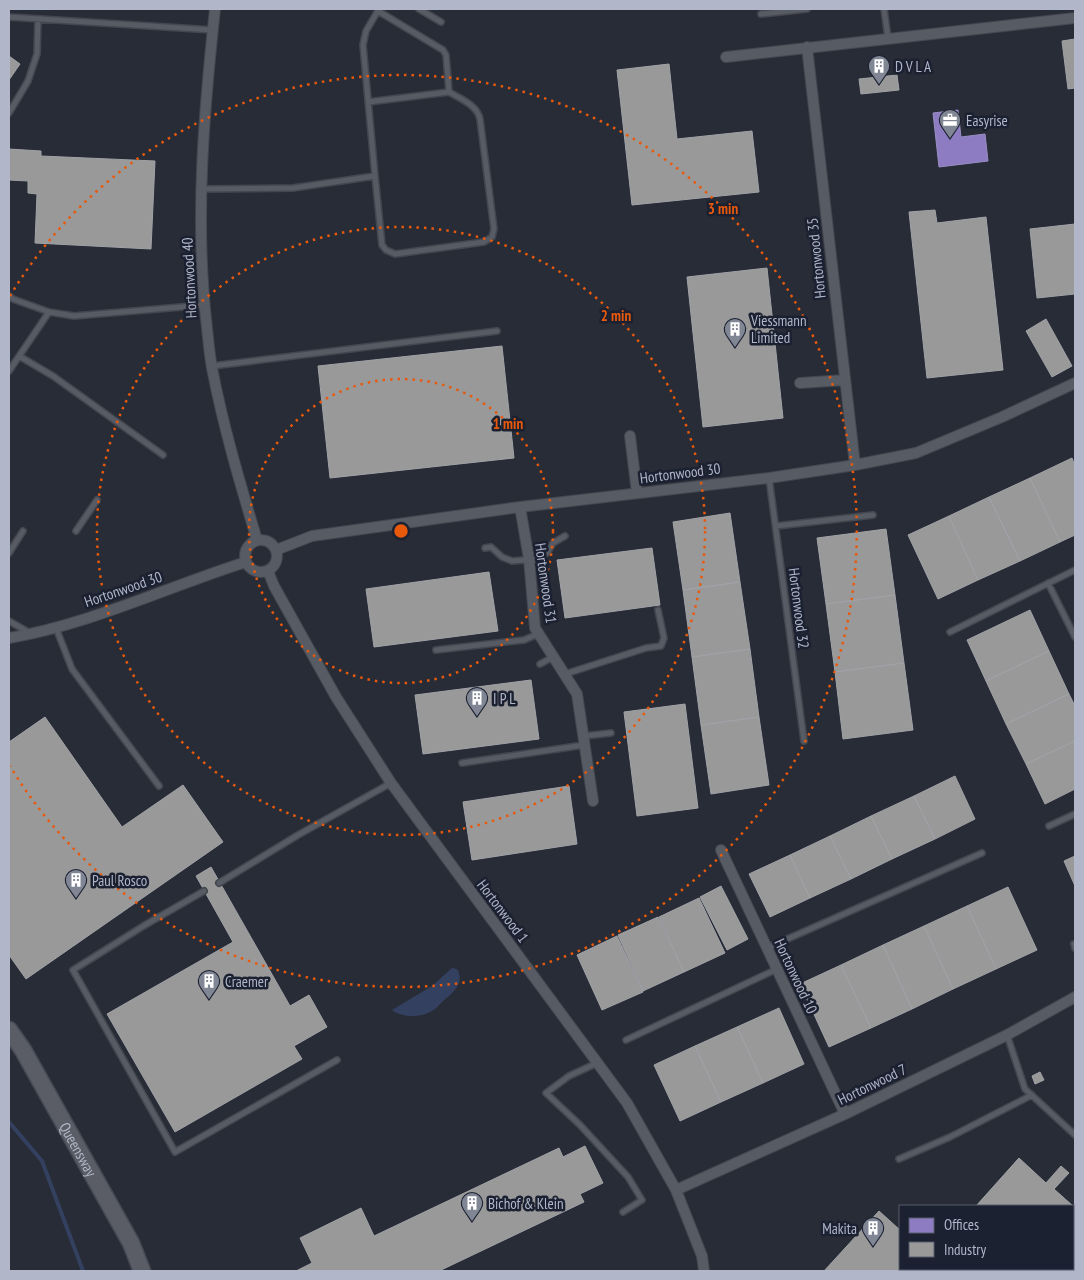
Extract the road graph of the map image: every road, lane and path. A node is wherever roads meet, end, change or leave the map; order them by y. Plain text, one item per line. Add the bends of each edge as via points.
1 (215, 9) edge
2 (420, 9) edge
3 (808, 9) edge
4 (884, 9) edge
5 (378, 10) edge
6 (761, 14) dead end
7 (9, 17) edge
8 (1075, 18) edge
9 (38, 19) junction
10 (441, 22) dead end
11 (213, 30) junction
12 (888, 38) junction
13 (807, 47) junction
14 (726, 56) dead end
15 (449, 92) junction
16 (368, 102) junction
17 (9, 113) edge
18 (375, 176) junction
19 (202, 188) junction
20 (9, 296) edge
21 (205, 305) junction
22 (49, 312) junction
23 (497, 331) dead end
24 (19, 356) junction
25 (212, 367) junction
26 (9, 371) edge
27 (845, 380) junction
28 (800, 383) dead end
29 (1075, 383) edge
30 (630, 436) dead end
31 (163, 455) dead end
32 (855, 465) junction
33 (769, 478) junction
34 (637, 493) junction
35 (97, 500) dead end
36 (520, 507) junction
37 (874, 515) dead end
38 (776, 526) junction
39 (23, 531) dead end
40 (76, 531) dead end
41 (565, 536) dead end
42 (257, 540) junction
43 (485, 548) dead end
44 (276, 550) junction
45 (9, 553) edge
46 (529, 559) junction
47 (246, 562) junction
48 (1075, 570) edge
49 (268, 571) junction
50 (1048, 583) junction
51 (658, 610) dead end
52 (9, 620) edge
53 (56, 628) junction
54 (950, 632) dead end
55 (31, 634) junction
56 (539, 634) junction
57 (1075, 637) edge
58 (9, 638) edge
59 (436, 650) dead end
60 (553, 657) junction
61 (540, 664) dead end
62 (564, 675) junction
63 (611, 733) dead end
64 (584, 741) junction
65 (804, 741) dead end
66 (462, 763) dead end
67 (391, 783) junction
68 (159, 786) dead end
69 (593, 801) dead end
70 (1075, 814) edge
71 (1049, 826) dead end
72 (721, 850) dead end
73 (982, 853) dead end
74 (219, 882) dead end
75 (204, 891) dead end
76 (767, 948) junction
77 (777, 969) junction
78 (1075, 997) edge
79 (9, 1030) edge
80 (1007, 1035) junction
81 (626, 1040) dead end
82 (337, 1060) dead end
83 (598, 1063) junction
84 (1032, 1095) junction
85 (845, 1114) junction
86 (1075, 1135) edge
87 (899, 1159) dead end
88 (676, 1190) junction
89 (623, 1212) dead end
90 (142, 1271) edge
91 (704, 1271) edge

1 - 11 street, Hortonwood 40
2 - 10 lane
3 - 6 lane
4 - 12 lane
5 - 15 lane via 443,50
5 - 16 lane via 366,31 363,45
7 - 9 lane
8 - 12 street
9 - 11 lane
9 - 17 lane via 37,54 28,81
11 - 19 street, Hortonwood 40
12 - 13 street
13 - 14 street
13 - 27 street, Hortonwood 35
15 - 16 lane
15 - 18 lane via 478,113 494,229 492,237 484,242 395,254 386,250 382,245
16 - 18 lane
18 - 19 lane via 293,188
19 - 21 street, Hortonwood 40 via 201,265
20 - 22 lane
21 - 22 lane via 74,316
21 - 25 street, Hortonwood 40
22 - 24 lane
23 - 25 lane
24 - 26 lane
24 - 31 lane via 53,376
25 - 42 street, Hortonwood 40 via 235,469
27 - 28 street
27 - 32 street, Hortonwood 35
29 - 32 street, Hortonwood 30 via 916,452
30 - 34 street
32 - 33 street, Hortonwood 30
33 - 34 street, Hortonwood 30
33 - 38 lane, Hortonwood 32
34 - 36 street, Hortonwood 30
35 - 40 lane
36 - 44 street, Hortonwood 30 via 312,536
36 - 46 street, Hortonwood 31
37 - 38 lane
38 - 65 lane, Hortonwood 32
39 - 45 lane
41 - 46 lane via 538,559
42 - 44 street via 271,543
42 - 47 street via 248,546 244,557
43 - 46 lane via 491,547 512,561
44 - 49 street via 275,564
46 - 56 street, Hortonwood 31 via 535,628
47 - 49 street via 248,567 258,572
47 - 53 street, Hortonwood 30
48 - 50 lane
49 - 67 street, Hortonwood 1 via 336,697
50 - 54 lane
50 - 57 lane
51 - 62 lane via 664,638 661,646
52 - 55 lane
53 - 55 street, Hortonwood 30
53 - 68 lane via 72,669
55 - 58 street, Hortonwood 30
56 - 59 lane via 524,640
56 - 60 street, Hortonwood 31
60 - 61 lane
60 - 62 street, Hortonwood 31
62 - 64 street, Hortonwood 31 via 578,694
63 - 64 lane
64 - 66 lane
64 - 69 street, Hortonwood 31
67 - 74 lane
67 - 83 street, Hortonwood 1
70 - 71 lane
72 - 76 street, Hortonwood 10
73 - 76 lane
75 - 82 lane via 73,970 175,1152
76 - 77 street, Hortonwood 10
77 - 81 lane
77 - 85 street, Hortonwood 10
78 - 80 street, Hortonwood 7
79 - 90 main road, Queensway via 126,1235
80 - 84 lane via 1025,1089
80 - 85 street, Hortonwood 7
83 - 88 street, Hortonwood 1 via 627,1103
83 - 89 lane via 569,1076 546,1093 628,1177 642,1200
84 - 86 lane
84 - 87 lane
85 - 88 street, Hortonwood 7
88 - 91 street, Hortonwood 1 via 702,1256

